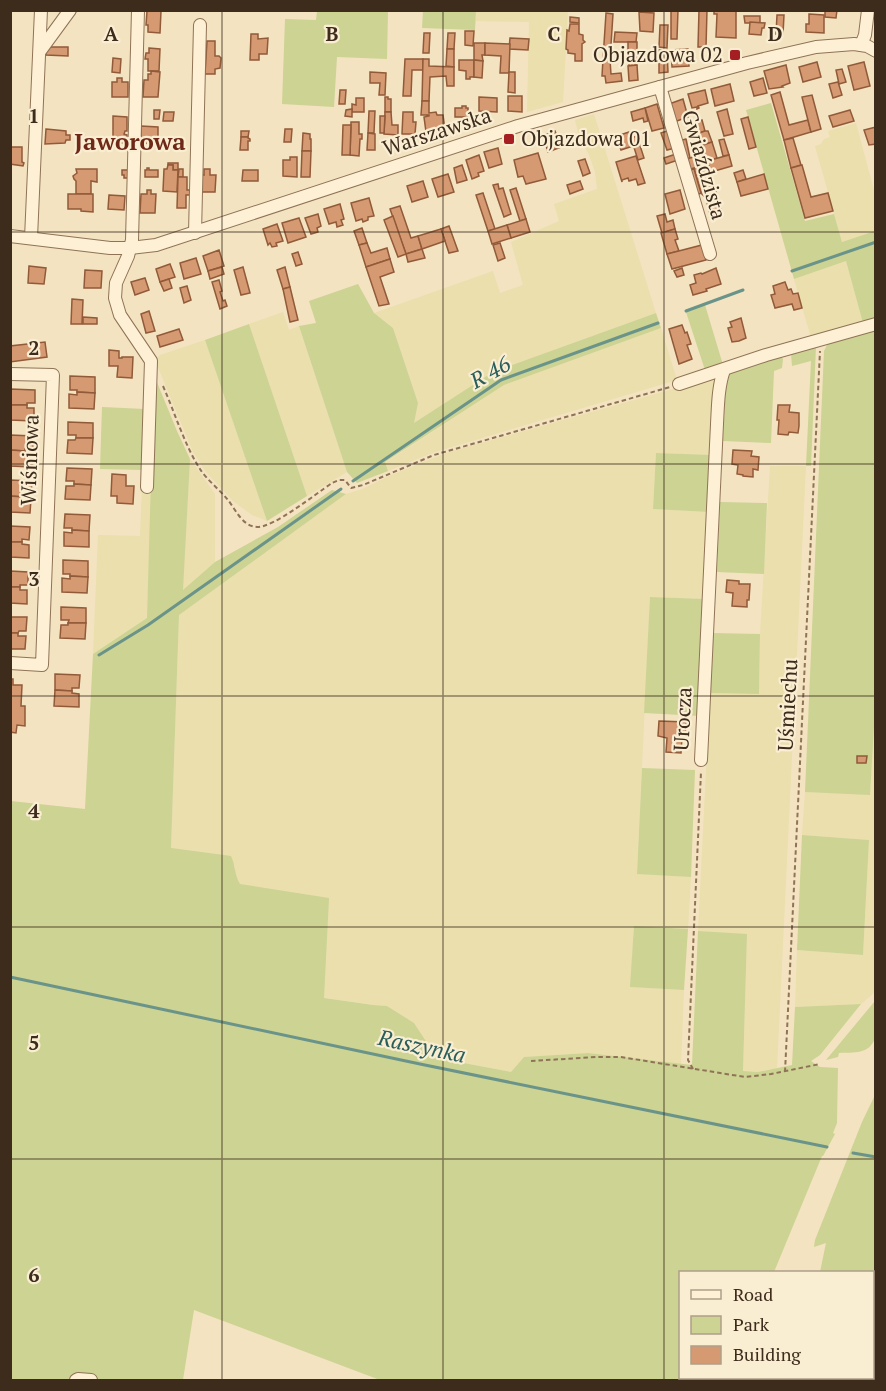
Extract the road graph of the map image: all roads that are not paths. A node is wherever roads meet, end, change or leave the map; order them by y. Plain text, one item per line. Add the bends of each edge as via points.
1 (41, 10) edge
2 (70, 10) edge
3 (138, 10) edge
4 (867, 10) edge
5 (200, 25) dead end
6 (861, 45) junction
7 (40, 51) junction
8 (876, 51) edge
9 (660, 87) junction
10 (195, 233) junction
11 (10, 236) edge
12 (31, 238) junction
13 (130, 248) junction
14 (710, 254) dead end
15 (876, 324) edge
16 (724, 370) junction
17 (10, 374) edge
18 (679, 384) road end
19 (147, 487) dead end
20 (10, 663) edge
21 (701, 760) road end
22 (76, 1380) edge
23 (91, 1380) edge

1 - 7 street
2 - 7 street
3 - 13 street
4 - 6 street
5 - 10 street
6 - 8 street, Warszawska
6 - 9 street, Warszawska via 793,51
7 - 12 street
9 - 10 street, Warszawska via 518,126
9 - 14 street, Gwiaździsta
10 - 13 street, Warszawska
11 - 12 street, Warszawska
12 - 13 street, Warszawska
13 - 19 street via 116,283 115,298 120,315 151,361
15 - 16 street
16 - 18 street
16 - 21 street, Urocza via 719,390
17 - 20 street, Wiśniowa via 53,375 42,664
22 - 23 street

